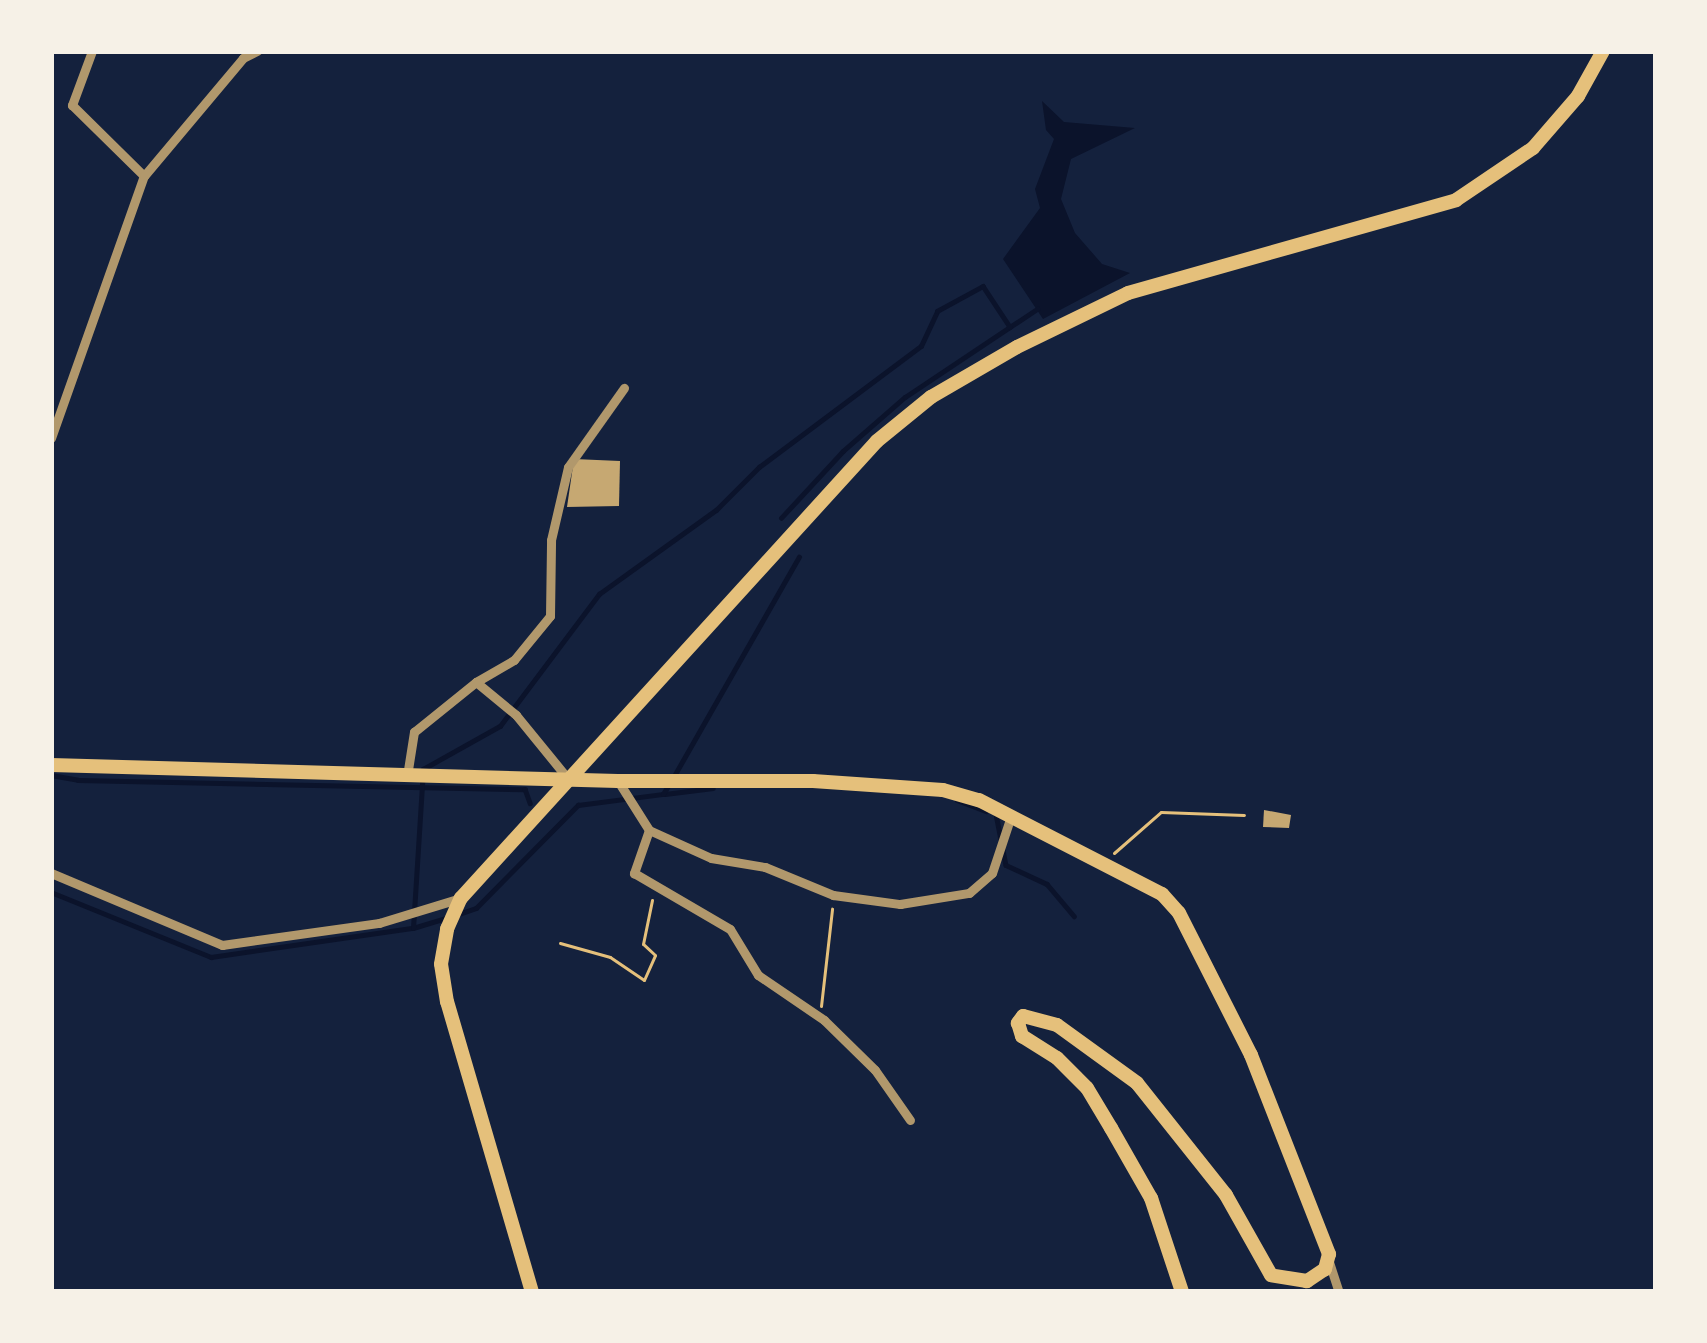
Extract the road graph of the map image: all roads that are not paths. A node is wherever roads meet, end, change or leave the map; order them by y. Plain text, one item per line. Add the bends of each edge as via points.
1 (92, 51) edge
2 (257, 51) edge
3 (1603, 51) edge
4 (144, 176) junction
5 (624, 388) dead end
6 (51, 438) edge
7 (476, 682) junction
8 (51, 765) edge
9 (407, 776) junction
10 (569, 780) junction
11 (618, 782) junction
12 (1011, 816) junction
13 (649, 830) junction
14 (51, 873) edge
15 (461, 898) junction
16 (910, 1120) dead end
17 (1329, 1262) junction
18 (532, 1292) edge
19 (1182, 1292) edge
20 (1339, 1292) edge

1 - 4 street via 72,105
2 - 4 street
3 - 10 main road via 1578,96 1533,148 1469,193 1128,293 931,397 877,441
4 - 6 street
5 - 7 street via 568,467 551,540 550,616 514,660
7 - 9 street via 414,733
7 - 10 street via 516,715
8 - 9 main road
9 - 10 main road
10 - 11 main road
10 - 15 main road
11 - 12 main road via 899,785 944,790
11 - 13 street
12 - 13 street via 992,873 969,893 900,904 833,895
12 - 17 main road via 1162,894 1179,914 1251,1055
13 - 16 street via 632,869 730,929 758,975 820,1018 874,1070
14 - 15 street via 222,945 379,922
15 - 18 main road via 441,964 447,1002
17 - 19 main road via 1307,1281 1271,1275 1226,1195 1137,1083 1057,1025 1023,1016 1022,1036 1088,1088 1150,1198
17 - 20 street

